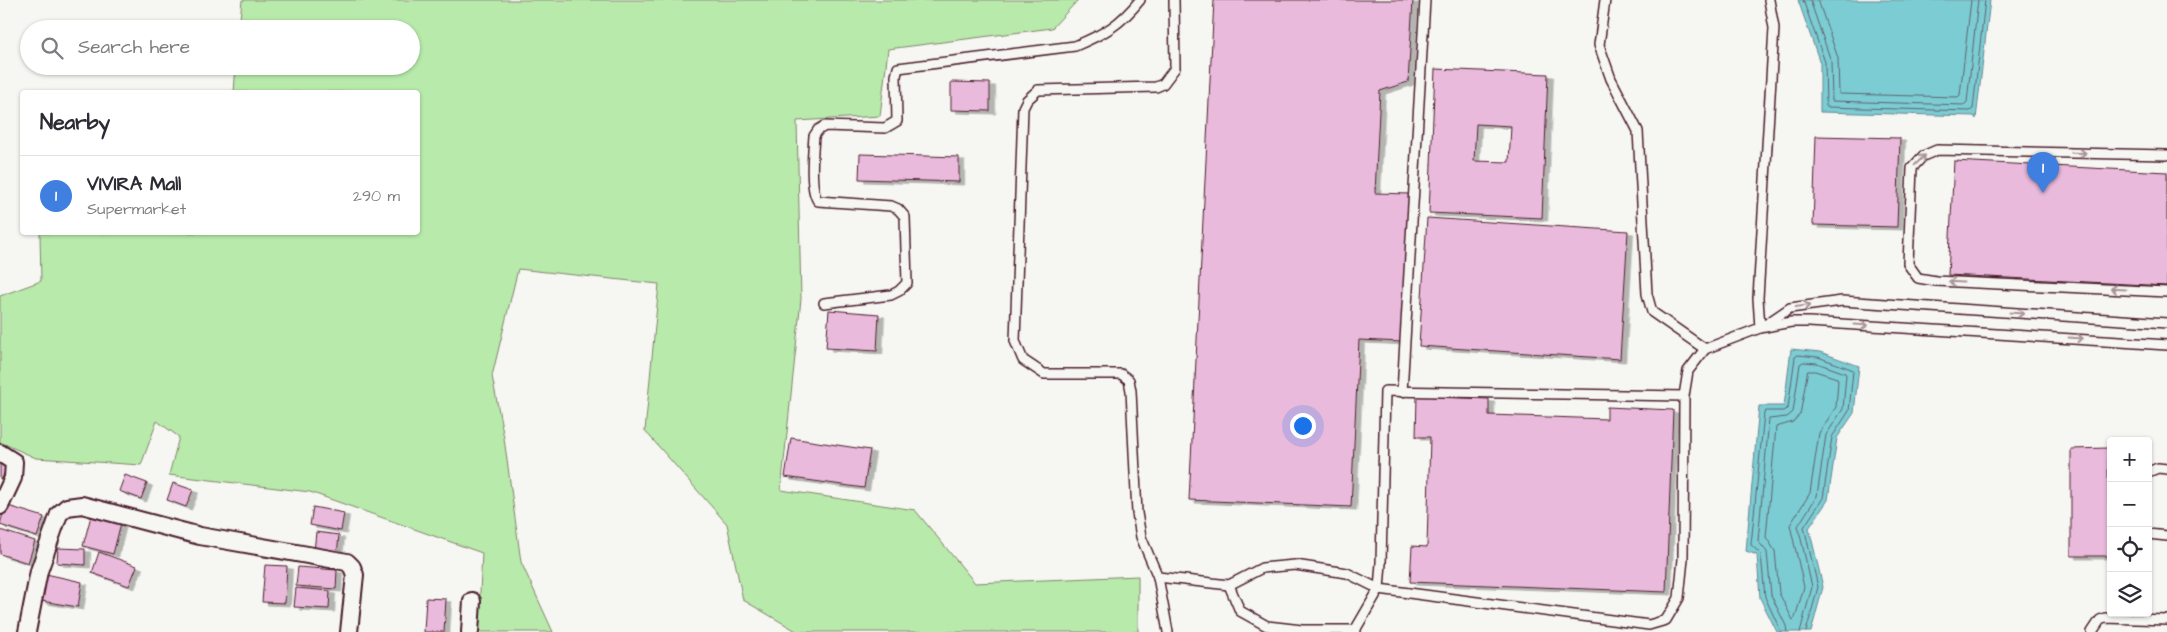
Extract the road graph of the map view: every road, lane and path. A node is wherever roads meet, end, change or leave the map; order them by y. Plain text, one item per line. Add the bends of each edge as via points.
1 (1140, 0) edge
2 (1174, 0) edge
3 (1425, 0) edge
4 (1605, 0) edge
5 (1769, 0) edge
6 (2167, 155) edge
7 (2167, 292) edge
8 (824, 303) dead end
9 (2167, 324) edge
10 (1760, 328) junction
11 (2167, 344) edge
12 (1705, 349) junction
13 (1402, 392) junction
14 (1684, 396) junction
15 (0, 453) edge
16 (2167, 469) edge
17 (2152, 470) edge
18 (0, 506) edge
19 (2152, 534) edge
20 (2167, 536) edge
21 (1158, 577) junction
22 (1229, 585) junction
23 (1379, 589) junction
24 (472, 601) dead end
25 (2126, 617) edge
26 (2152, 617) edge
27 (2167, 620) edge
28 (1355, 631) edge
29 (28, 632) edge
30 (349, 632) edge
31 (470, 632) edge
32 (1168, 632) edge
33 (2092, 632) edge

1 - 8 lane via 1125,19 1075,46 898,68 897,121 892,125 885,128 825,126 818,130 814,136 813,187 818,201 891,206 905,217 907,283 892,296
2 - 21 lane via 1175,68 1163,84 1156,87 1038,90 1027,100 1024,108 1015,340 1023,360 1044,374 1121,374 1129,380 1137,513 1142,537
3 - 13 lane
4 - 12 lane via 1599,45 1638,130 1647,294 1652,312
5 - 10 lane via 1774,28 1758,298
7 -> 6 lane via 1936,282 1918,278 1908,264 1912,168 1923,156 1937,150
10 -> 9 lane via 1790,308 1842,300
10 -> 11 lane via 1809,322
10 - 12 lane
12 - 14 lane via 1688,371
13 - 14 lane
13 - 23 lane via 1385,391
14 - 23 lane via 1683,560 1679,598 1666,620 1649,625
15 - 18 street via 14,462 12,478
16 - 17 lane
19 - 20 lane
21 - 22 lane
21 - 32 lane
22 - 23 lane via 1262,568 1294,565 1347,574
22 - 28 lane via 1240,611 1267,626
23 - 28 lane
24 - 31 street
25 - 33 lane via 2100,620
26 - 27 lane
29 - 30 street via 39,570 59,514 67,507 82,506 200,536 347,562 355,575

